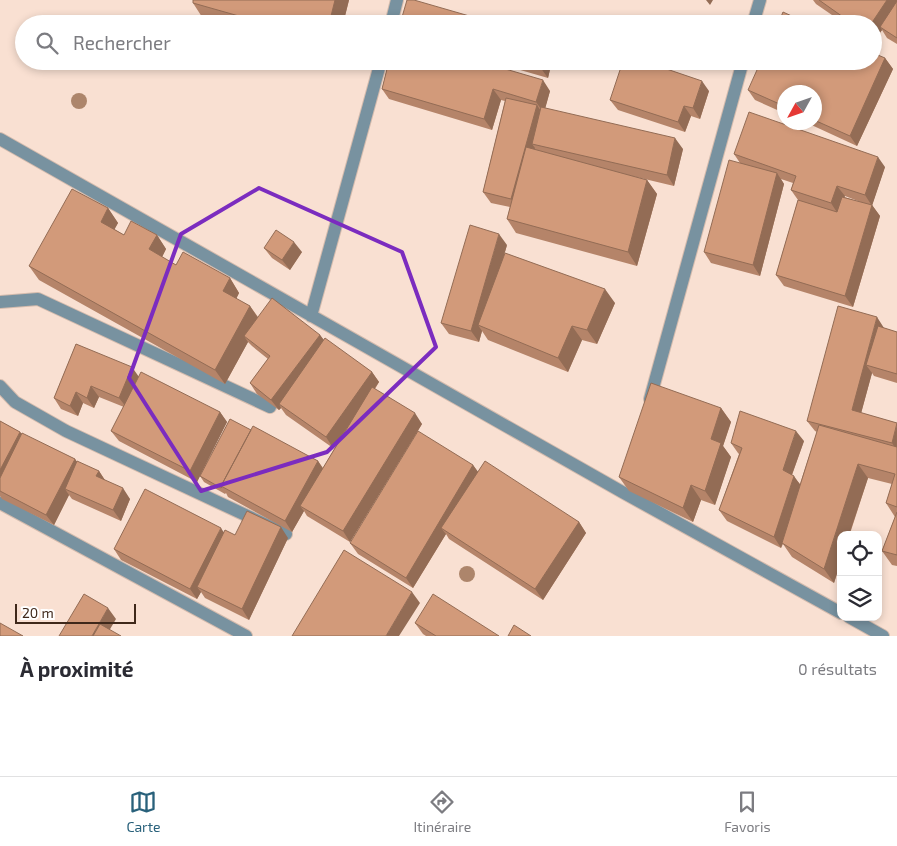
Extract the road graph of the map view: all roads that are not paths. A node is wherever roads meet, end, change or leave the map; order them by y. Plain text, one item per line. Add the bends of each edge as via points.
1 (397, 0) edge
2 (760, 0) edge
3 (393, 15) edge
4 (756, 15) edge
5 (378, 70) edge
6 (741, 70) edge
7 (0, 139) edge
8 (0, 302) edge
9 (311, 316) junction
10 (0, 386) edge
11 (270, 407) edge
12 (648, 407) edge
13 (0, 503) edge
14 (286, 534) edge
15 (837, 611) edge
16 (856, 621) edge
17 (246, 636) edge
18 (883, 636) edge

1 - 3 street
2 - 4 street
5 - 9 street
6 - 12 street
7 - 9 street
8 - 11 street via 38,299
9 - 15 street via 625,488
10 - 14 street via 15,402 66,431
13 - 17 street
16 - 18 street

